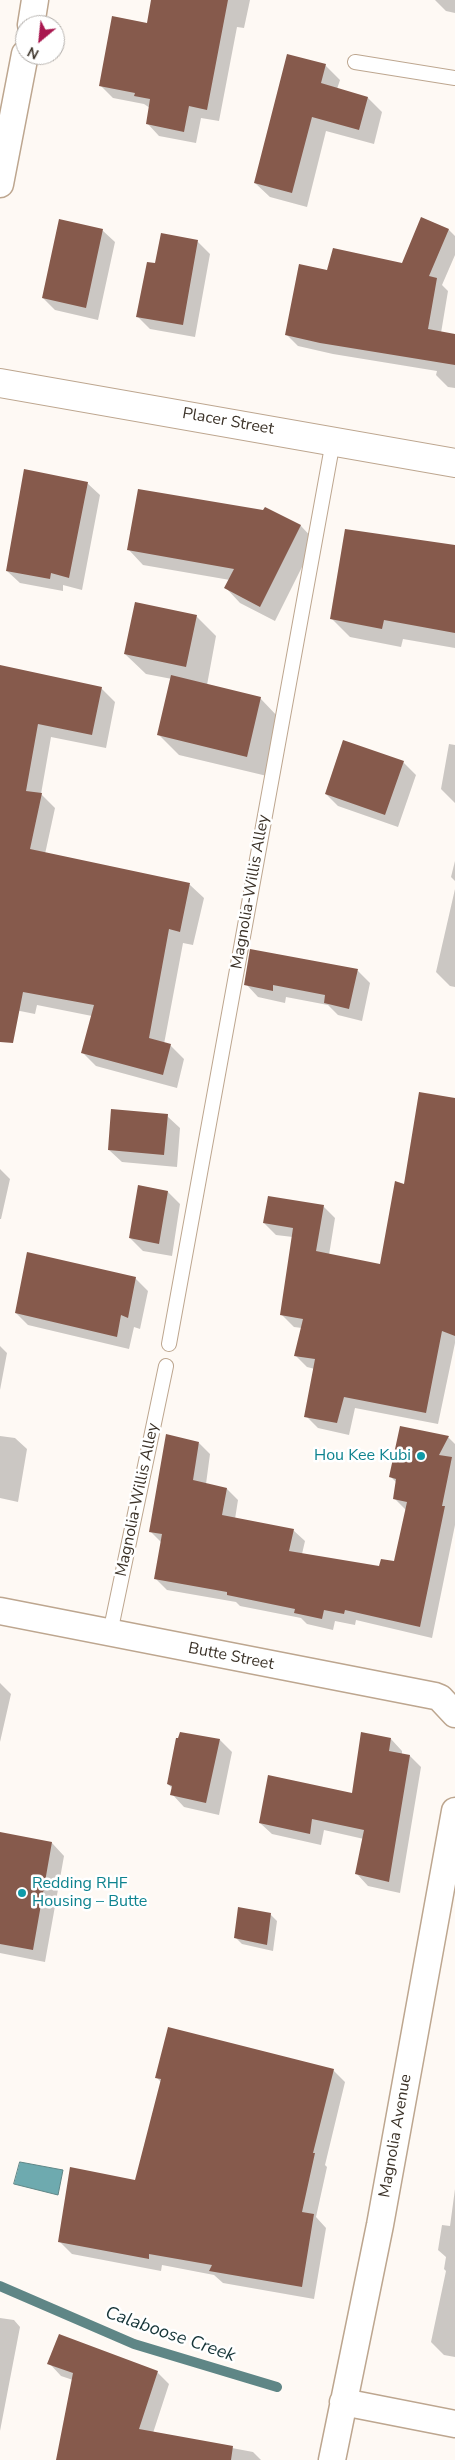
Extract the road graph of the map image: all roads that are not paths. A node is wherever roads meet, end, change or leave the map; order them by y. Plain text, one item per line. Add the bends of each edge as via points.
1 (35, 0) edge
2 (32, 15) edge
3 (355, 62) dead end
4 (23, 65) edge
5 (455, 78) edge
6 (0, 184) edge
7 (0, 383) edge
8 (333, 441) junction
9 (455, 463) edge
10 (168, 1344) dead end
11 (166, 1366) dead end
12 (0, 1611) edge
13 (110, 1633) junction
14 (455, 1714) edge
15 (455, 1811) edge
16 (343, 2402) junction
17 (455, 2424) edge
18 (332, 2460) edge

1 - 2 street
3 - 5 lane
4 - 6 street
7 - 8 main road, Placer Street
8 - 9 main road, Placer Street
8 - 10 lane, Magnolia-Willis Alley
11 - 13 lane, Magnolia-Willis Alley
12 - 13 street, Butte Street
13 - 14 street, Butte Street via 435,1696
15 - 16 street, Magnolia Avenue via 380,2226
16 - 17 street
16 - 18 street, Magnolia Avenue

